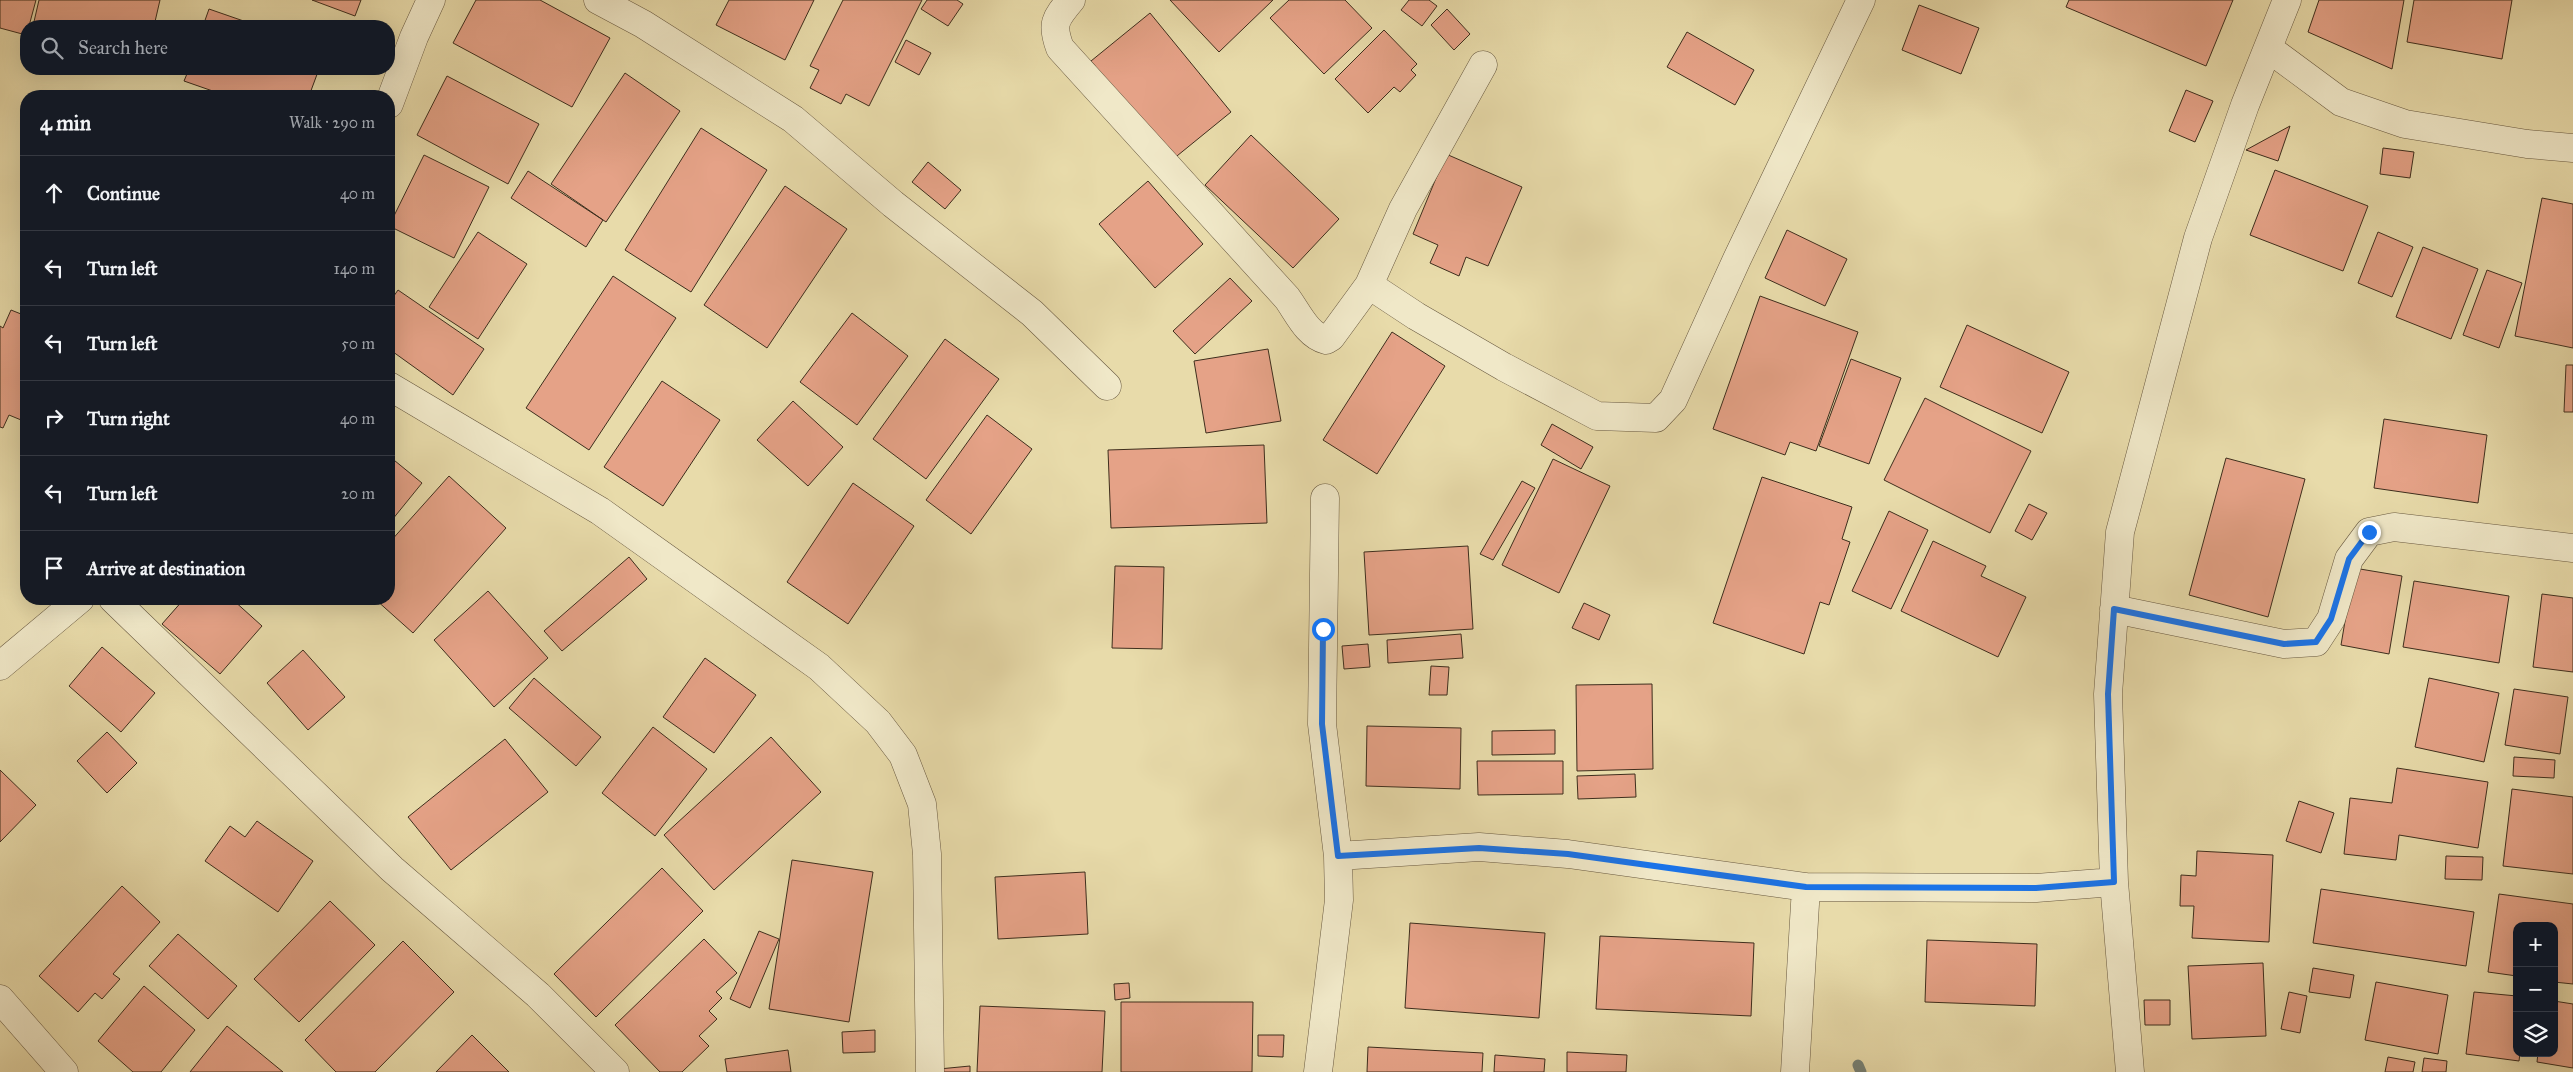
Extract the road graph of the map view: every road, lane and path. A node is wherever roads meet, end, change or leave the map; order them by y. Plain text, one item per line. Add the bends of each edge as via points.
1 (431, 0) edge
2 (598, 0) edge
3 (1071, 0) edge
4 (1861, 0) edge
5 (2286, 0) edge
6 (2268, 48) junction
7 (1483, 65) dead end
8 (394, 90) edge
9 (2573, 148) edge
10 (1368, 285) junction
11 (1108, 386) dead end
12 (395, 390) edge
13 (1325, 498) dead end
14 (2573, 548) edge
15 (73, 605) edge
16 (119, 605) edge
17 (2114, 609) junction
18 (0, 666) edge
19 (1338, 856) junction
20 (2114, 882) junction
21 (1806, 887) junction
22 (0, 999) edge
23 (64, 1072) edge
24 (615, 1072) edge
25 (930, 1072) edge
26 (1318, 1072) edge
27 (1795, 1072) edge
28 (2130, 1072) edge

1 - 8 street
2 - 11 street via 643,24 793,119 1032,313
3 - 10 street via 1058,16 1054,30 1060,48 1287,298 1311,332 1326,340 1331,337
4 - 10 street via 1736,259 1674,400 1656,418 1597,416 1504,367
5 - 6 street
6 - 9 street via 2341,102 2405,124 2527,144
6 - 17 street via 2198,238 2120,532
7 - 10 street via 1403,209
12 - 25 street via 600,510 819,667 878,722 903,755 922,804 927,854
13 - 19 street via 1322,724
14 - 17 street via 2394,527 2369,532 2349,559 2331,619 2316,642 2284,644
15 - 18 street
16 - 24 street via 392,869 538,996
17 - 20 street via 2108,694
19 - 21 street via 1479,848 1568,854
19 - 26 street via 1340,900
20 - 21 street via 2036,888
20 - 28 street
21 - 27 street
22 - 23 street

